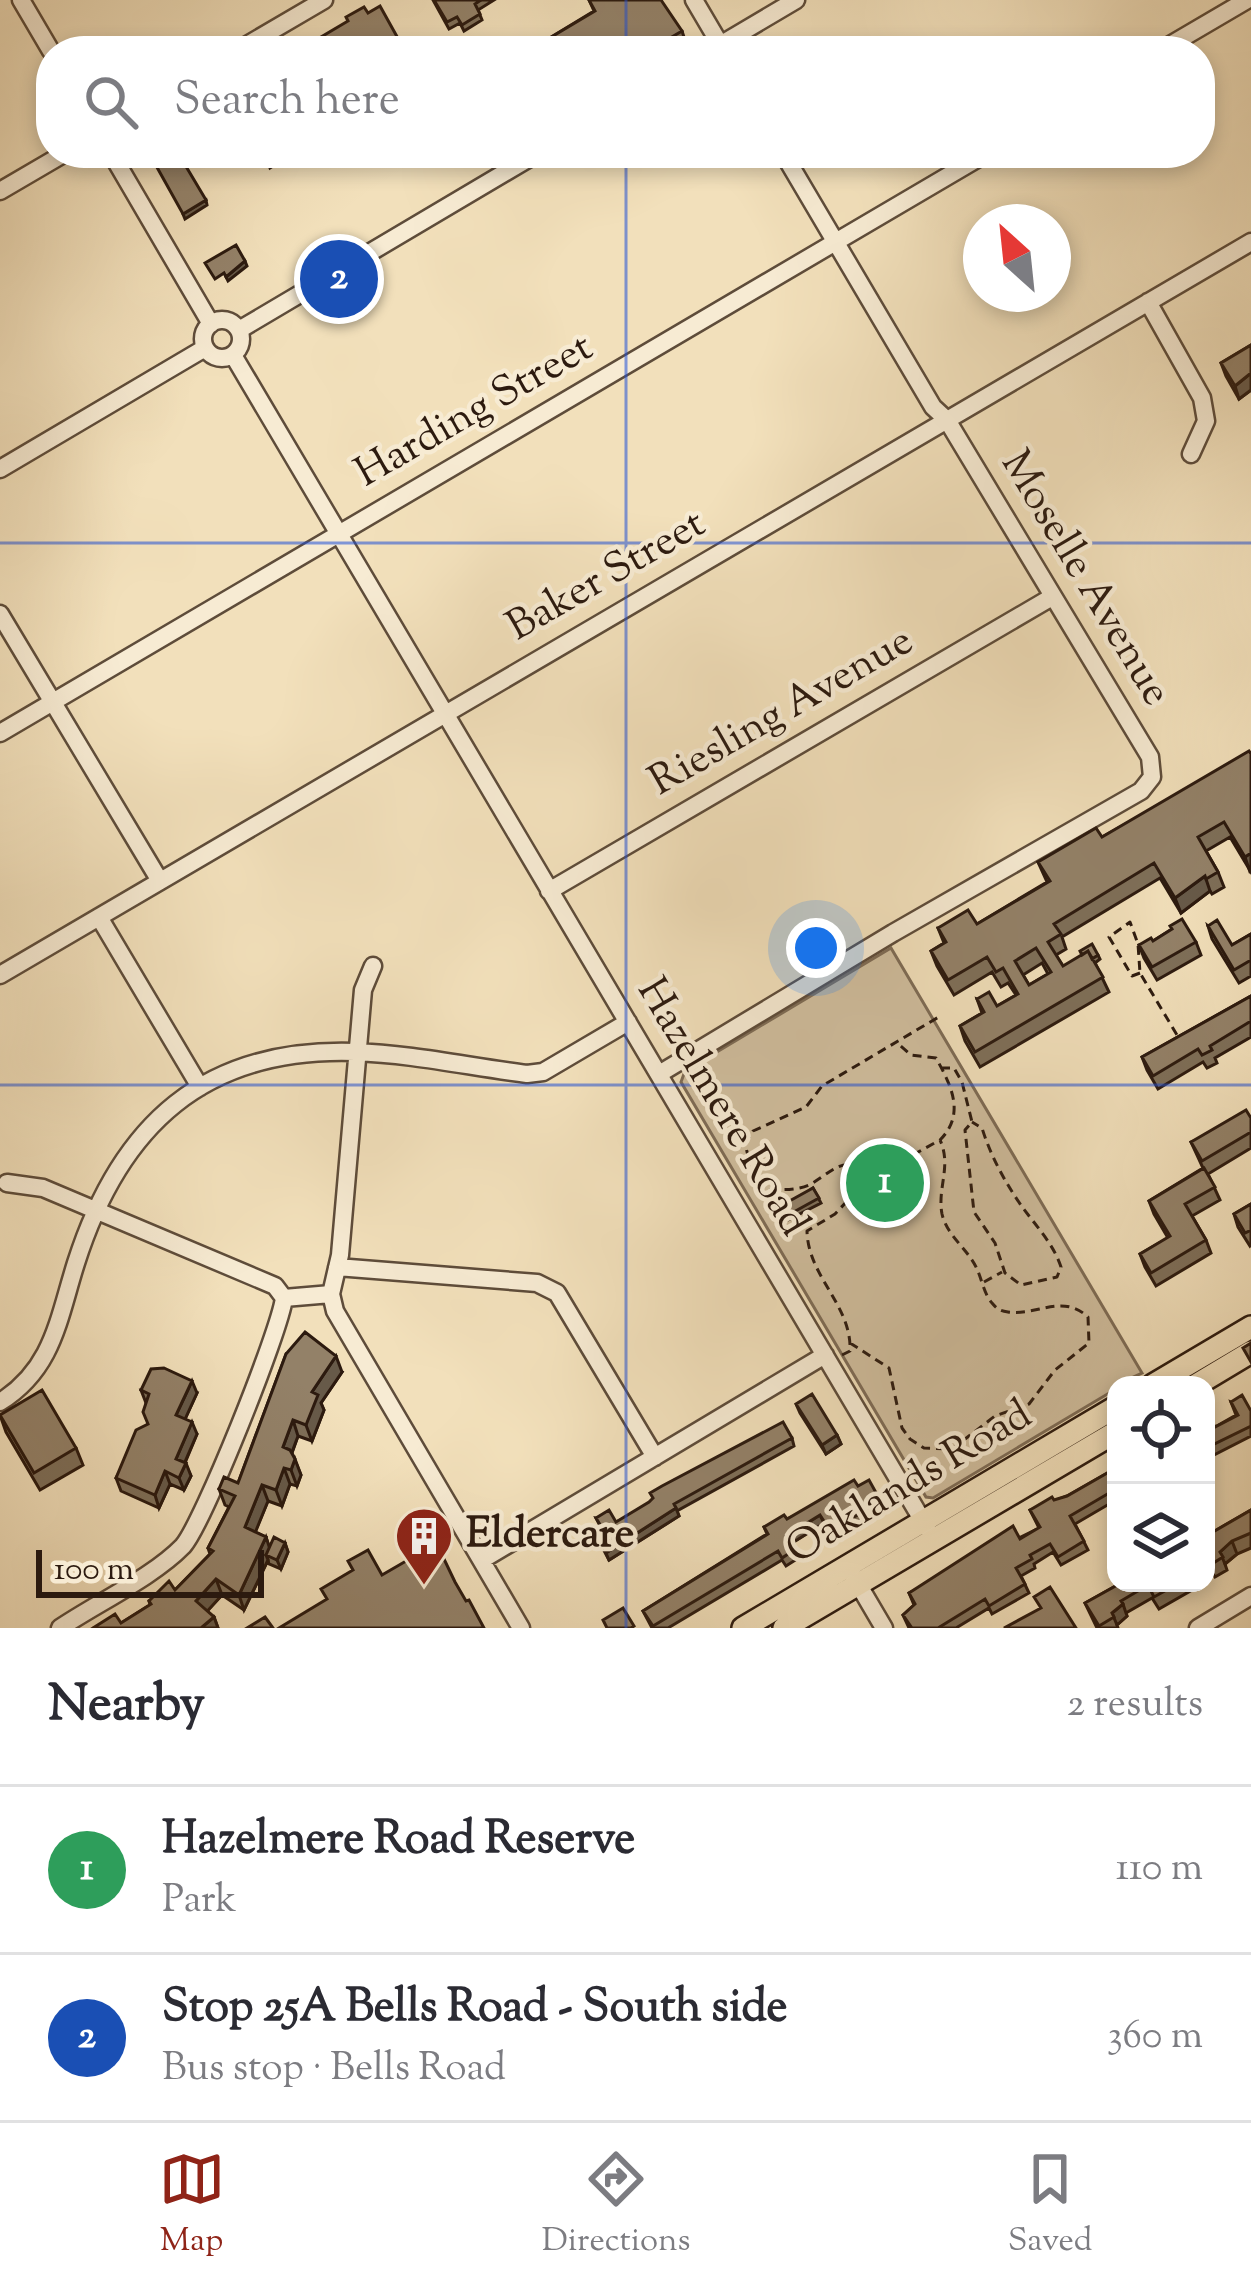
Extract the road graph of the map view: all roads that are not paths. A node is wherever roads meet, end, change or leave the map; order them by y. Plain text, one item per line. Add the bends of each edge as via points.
1 (21, 0) edge
2 (324, 0) edge
3 (694, 0) edge
4 (796, 0) edge
5 (1247, 0) edge
6 (42, 36) edge
7 (263, 36) edge
8 (712, 36) edge
9 (739, 36) edge
10 (1186, 36) edge
11 (39, 168) edge
12 (120, 168) edge
13 (513, 168) edge
14 (792, 168) edge
15 (961, 168) edge
16 (0, 191) edge
17 (835, 242) junction
18 (1251, 242) edge
19 (1148, 302) junction
20 (211, 324) junction
21 (239, 330) junction
22 (205, 348) junction
23 (233, 355) junction
24 (947, 420) junction
25 (1191, 454) dead end
26 (0, 469) edge
27 (338, 535) junction
28 (1052, 597) junction
29 (0, 614) edge
30 (54, 702) junction
31 (444, 715) junction
32 (0, 734) edge
33 (160, 881) junction
34 (549, 891) junction
35 (99, 917) junction
36 (373, 966) dead end
37 (0, 975) edge
38 (628, 1022) junction
39 (358, 1052) junction
40 (659, 1074) junction
41 (200, 1087) junction
42 (8, 1183) dead end
43 (93, 1210) junction
44 (338, 1267) junction
45 (331, 1294) junction
46 (284, 1298) junction
47 (1251, 1327) edge
48 (1251, 1352) edge
49 (828, 1359) junction
50 (1168, 1376) edge
51 (1211, 1376) edge
52 (0, 1402) edge
53 (1107, 1413) edge
54 (1107, 1437) edge
55 (655, 1457) junction
56 (929, 1531) junction
57 (482, 1560) junction
58 (853, 1576) junction
59 (1251, 1596) edge
60 (60, 1628) edge
61 (521, 1628) edge
62 (743, 1628) edge
63 (784, 1628) edge
64 (884, 1628) edge
65 (1198, 1628) edge

1 - 6 street
2 - 7 street
3 - 8 street
4 - 9 street
5 - 10 street
11 - 16 street
12 - 20 street
13 - 21 street
14 - 17 street, Moselle Avenue
15 - 17 street, Harding Street
17 - 24 street, Moselle Avenue
17 - 27 street, Harding Street
18 - 19 street, Baker Street
19 - 24 street, Baker Street
19 - 25 street via 1202,398 1206,421
20 - 21 street
20 - 22 street
21 - 23 street
22 - 23 street via 214,357
22 - 26 street
23 - 27 street, Hazelmere Road
24 - 28 street, Moselle Avenue
24 - 31 street, Baker Street
27 - 30 street, Harding Street
27 - 31 street, Hazelmere Road
28 - 34 street, Riesling Avenue
28 - 40 street, Moselle Avenue via 1150,757 1152,777 1141,791
29 - 30 street
30 - 32 street, Harding Street
30 - 33 street
31 - 33 street, Baker Street
31 - 34 street, Hazelmere Road
33 - 35 street, Baker Street
34 - 38 street, Hazelmere Road
35 - 37 street, Baker Street
35 - 41 street
36 - 39 street
38 - 39 street via 527,1074
38 - 40 street, Hazelmere Road
39 - 41 street via 298,1053
39 - 44 street
40 - 49 street, Hazelmere Road
41 - 43 street via 142,1133
42 - 43 street
43 - 46 street via 275,1286
43 - 52 street via 46,1359 25,1387
44 - 45 street
44 - 55 street via 538,1283 557,1293
45 - 46 street
45 - 57 street
46 - 60 street via 186,1542
47 - 50 main road
48 - 51 main road
49 - 55 street
49 - 56 street, Hazelmere Road
53 - 56 main road, Oaklands Road
54 - 56 main road, Oaklands Road
55 - 57 street
56 - 58 main road, Oaklands Road
57 - 61 street
58 - 62 main road, Oaklands Road
58 - 63 main road, Oaklands Road
58 - 64 street
59 - 65 street

